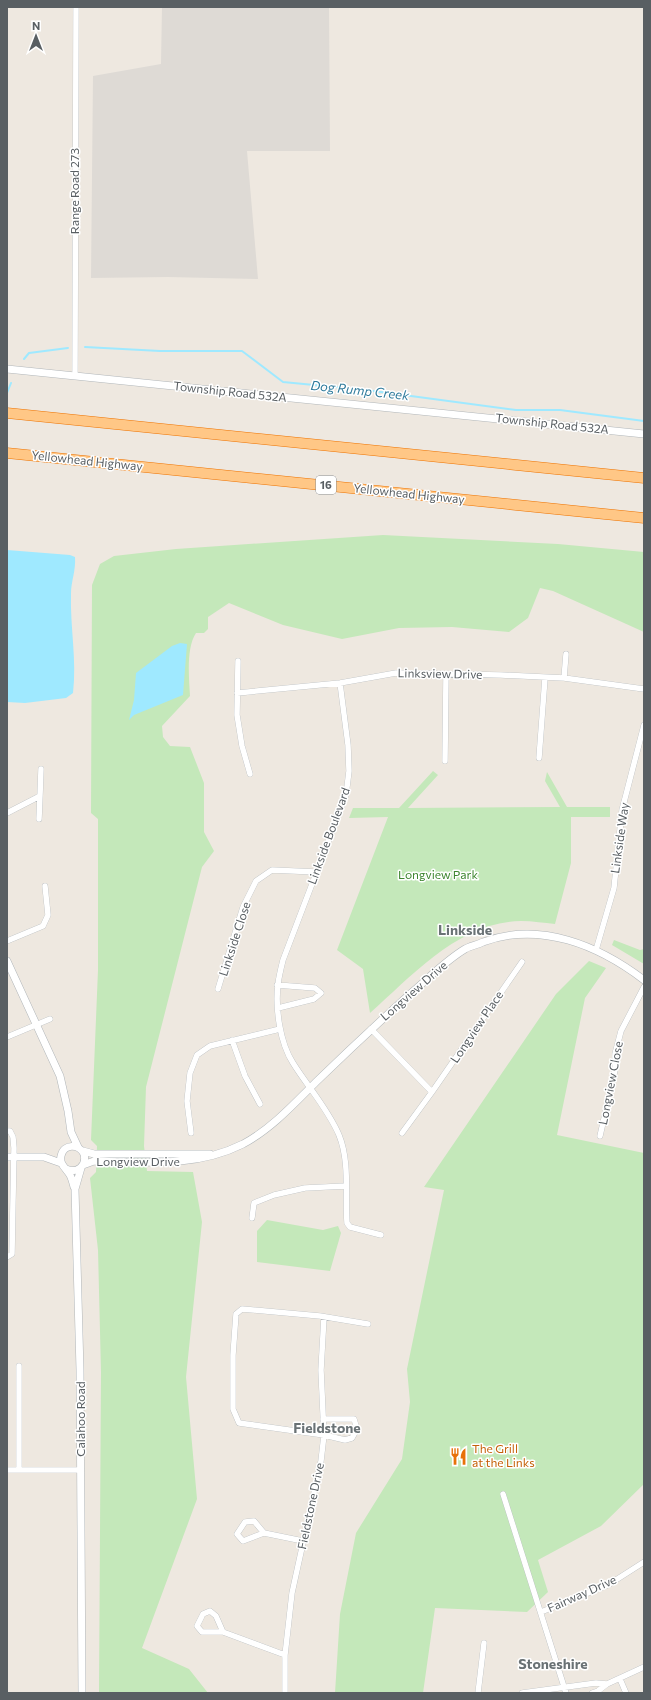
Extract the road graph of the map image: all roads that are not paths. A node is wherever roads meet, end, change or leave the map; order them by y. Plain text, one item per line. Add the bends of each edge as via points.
1 (76, 7) edge
2 (7, 369) edge
3 (75, 375) junction
4 (7, 413) edge
5 (644, 434) edge
6 (7, 453) edge
7 (644, 478) edge
8 (644, 518) edge
9 (566, 654) dead end
10 (238, 661) dead end
11 (446, 674) junction
12 (545, 678) junction
13 (564, 678) junction
14 (340, 683) junction
15 (644, 689) edge
16 (237, 693) junction
17 (644, 725) edge
18 (538, 758) dead end
19 (445, 761) dead end
20 (41, 769) dead end
21 (250, 774) dead end
22 (40, 796) junction
23 (7, 814) edge
24 (39, 819) dead end
25 (316, 872) junction
26 (45, 886) dead end
27 (7, 942) edge
28 (596, 950) junction
29 (7, 961) edge
30 (522, 962) dead end
31 (644, 980) edge
32 (277, 985) junction
33 (644, 987) edge
34 (218, 989) dead end
35 (278, 1008) junction
36 (50, 1018) dead end
37 (36, 1025) junction
38 (280, 1029) junction
39 (371, 1029) junction
40 (7, 1037) edge
41 (232, 1040) junction
42 (310, 1088) junction
43 (432, 1092) junction
44 (260, 1104) dead end
45 (7, 1130) edge
46 (71, 1132) junction
47 (191, 1133) dead end
48 (402, 1133) dead end
49 (600, 1136) dead end
50 (80, 1149) junction
51 (64, 1150) junction
52 (217, 1154) junction
53 (10, 1157) edge
54 (44, 1157) junction
55 (61, 1163) junction
56 (82, 1166) junction
57 (66, 1169) junction
58 (346, 1186) junction
59 (75, 1189) junction
60 (252, 1218) dead end
61 (381, 1235) dead end
62 (7, 1257) edge
63 (324, 1317) junction
64 (368, 1324) dead end
65 (19, 1366) dead end
66 (323, 1419) junction
67 (324, 1435) junction
68 (7, 1470) edge
69 (19, 1470) junction
70 (81, 1470) junction
71 (503, 1494) dead end
72 (264, 1533) junction
73 (303, 1541) junction
74 (644, 1562) edge
75 (541, 1612) junction
76 (223, 1632) junction
77 (484, 1643) dead end
78 (81, 1650) junction
79 (285, 1655) junction
80 (644, 1667) edge
81 (620, 1679) junction
82 (607, 1684) junction
83 (565, 1690) edge
84 (77, 1693) edge
85 (82, 1693) edge
86 (285, 1693) edge
87 (478, 1693) edge
88 (522, 1693) edge
89 (592, 1693) edge
90 (626, 1693) edge

1 - 3 street, Range Road 273
2 - 3 street, Township Road 532A
3 - 5 street, Township Road 532A
4 - 7 highway
6 - 8 highway, Yellowhead Highway / 16
9 - 13 street
10 - 16 street
11 - 12 street, Linksview Drive
11 - 14 street, Linksview Drive via 396,673
11 - 19 street
12 - 13 street, Linksview Drive
12 - 18 street
13 - 15 street, Linksview Drive
14 - 16 street, Linksview Drive
14 - 25 street, Linkside Boulevard via 348,745 349,771 346,795
16 - 21 street via 239,734
17 - 28 street, Linkside Way via 622,810 614,888
20 - 22 street
22 - 23 street
22 - 24 street
25 - 32 street, Linkside Boulevard via 283,960
25 - 34 street, Linkside Close via 272,870 256,881 243,907
26 - 27 street via 48,915 43,926
28 - 31 street, Longview Drive via 618,961
28 - 39 street, Longview Drive via 557,937 517,934 496,938 465,949
29 - 37 street
30 - 43 street, Longview Place
32 - 35 street, Linkside Boulevard
32 - 35 street via 315,988 321,993 314,999
33 - 49 street, Longview Close via 622,1030
35 - 38 street, Linkside Boulevard
36 - 37 street
37 - 40 street
37 - 46 street via 60,1076
38 - 41 street
38 - 42 street, Linkside Boulevard via 292,1062
39 - 42 street, Longview Drive
39 - 43 street
41 - 44 street via 245,1076
41 - 47 street via 210,1046 197,1055 190,1073 187,1101
42 - 52 street, Longview Drive via 266,1130 242,1144
42 - 58 street, Linkside Boulevard via 340,1136
43 - 48 street, Longview Place
45 - 53 street via 14,1137
46 - 50 street
46 - 51 street
50 - 51 street via 72,1146
50 - 52 street, Longview Drive via 94,1154
50 - 56 street via 85,1158
51 - 54 street
51 - 55 street
52 - 56 street, Longview Drive via 200,1160 181,1162 94,1161
53 - 54 street
53 - 62 street via 12,1254
54 - 55 street
55 - 57 street
56 - 57 street via 73,1171
56 - 59 street, Calahoo Road
57 - 59 street, Calahoo Road
58 - 60 street via 304,1188 274,1195 254,1203
58 - 61 street, Linkside Boulevard via 347,1223 350,1227
59 - 70 street, Calahoo Road
63 - 64 street
63 - 66 street, Fieldstone Drive via 321,1370
63 - 67 street via 242,1309 236,1314 233,1409 239,1423
65 - 69 street
66 - 67 street, Fieldstone Drive
66 - 67 street via 354,1418 357,1429 352,1438 345,1440
67 - 73 street, Fieldstone Drive via 321,1461
68 - 69 street
69 - 70 street
70 - 78 street, Calahoo Road
71 - 75 street
72 - 72 street via 254,1521 245,1522 237,1534 243,1541
72 - 73 street
73 - 79 street, Fieldstone Drive via 292,1593
74 - 75 street, Fairway Drive via 608,1585
75 - 83 street
76 - 76 street via 216,1616 210,1611 203,1614 197,1626 202,1632
76 - 79 street
77 - 87 street
78 - 84 street, Calahoo Road
78 - 85 street, Calahoo Road
79 - 86 street, Fieldstone Drive
80 - 81 street
81 - 82 street
81 - 90 street
82 - 83 street via 596,1683
82 - 89 street
83 - 88 street

